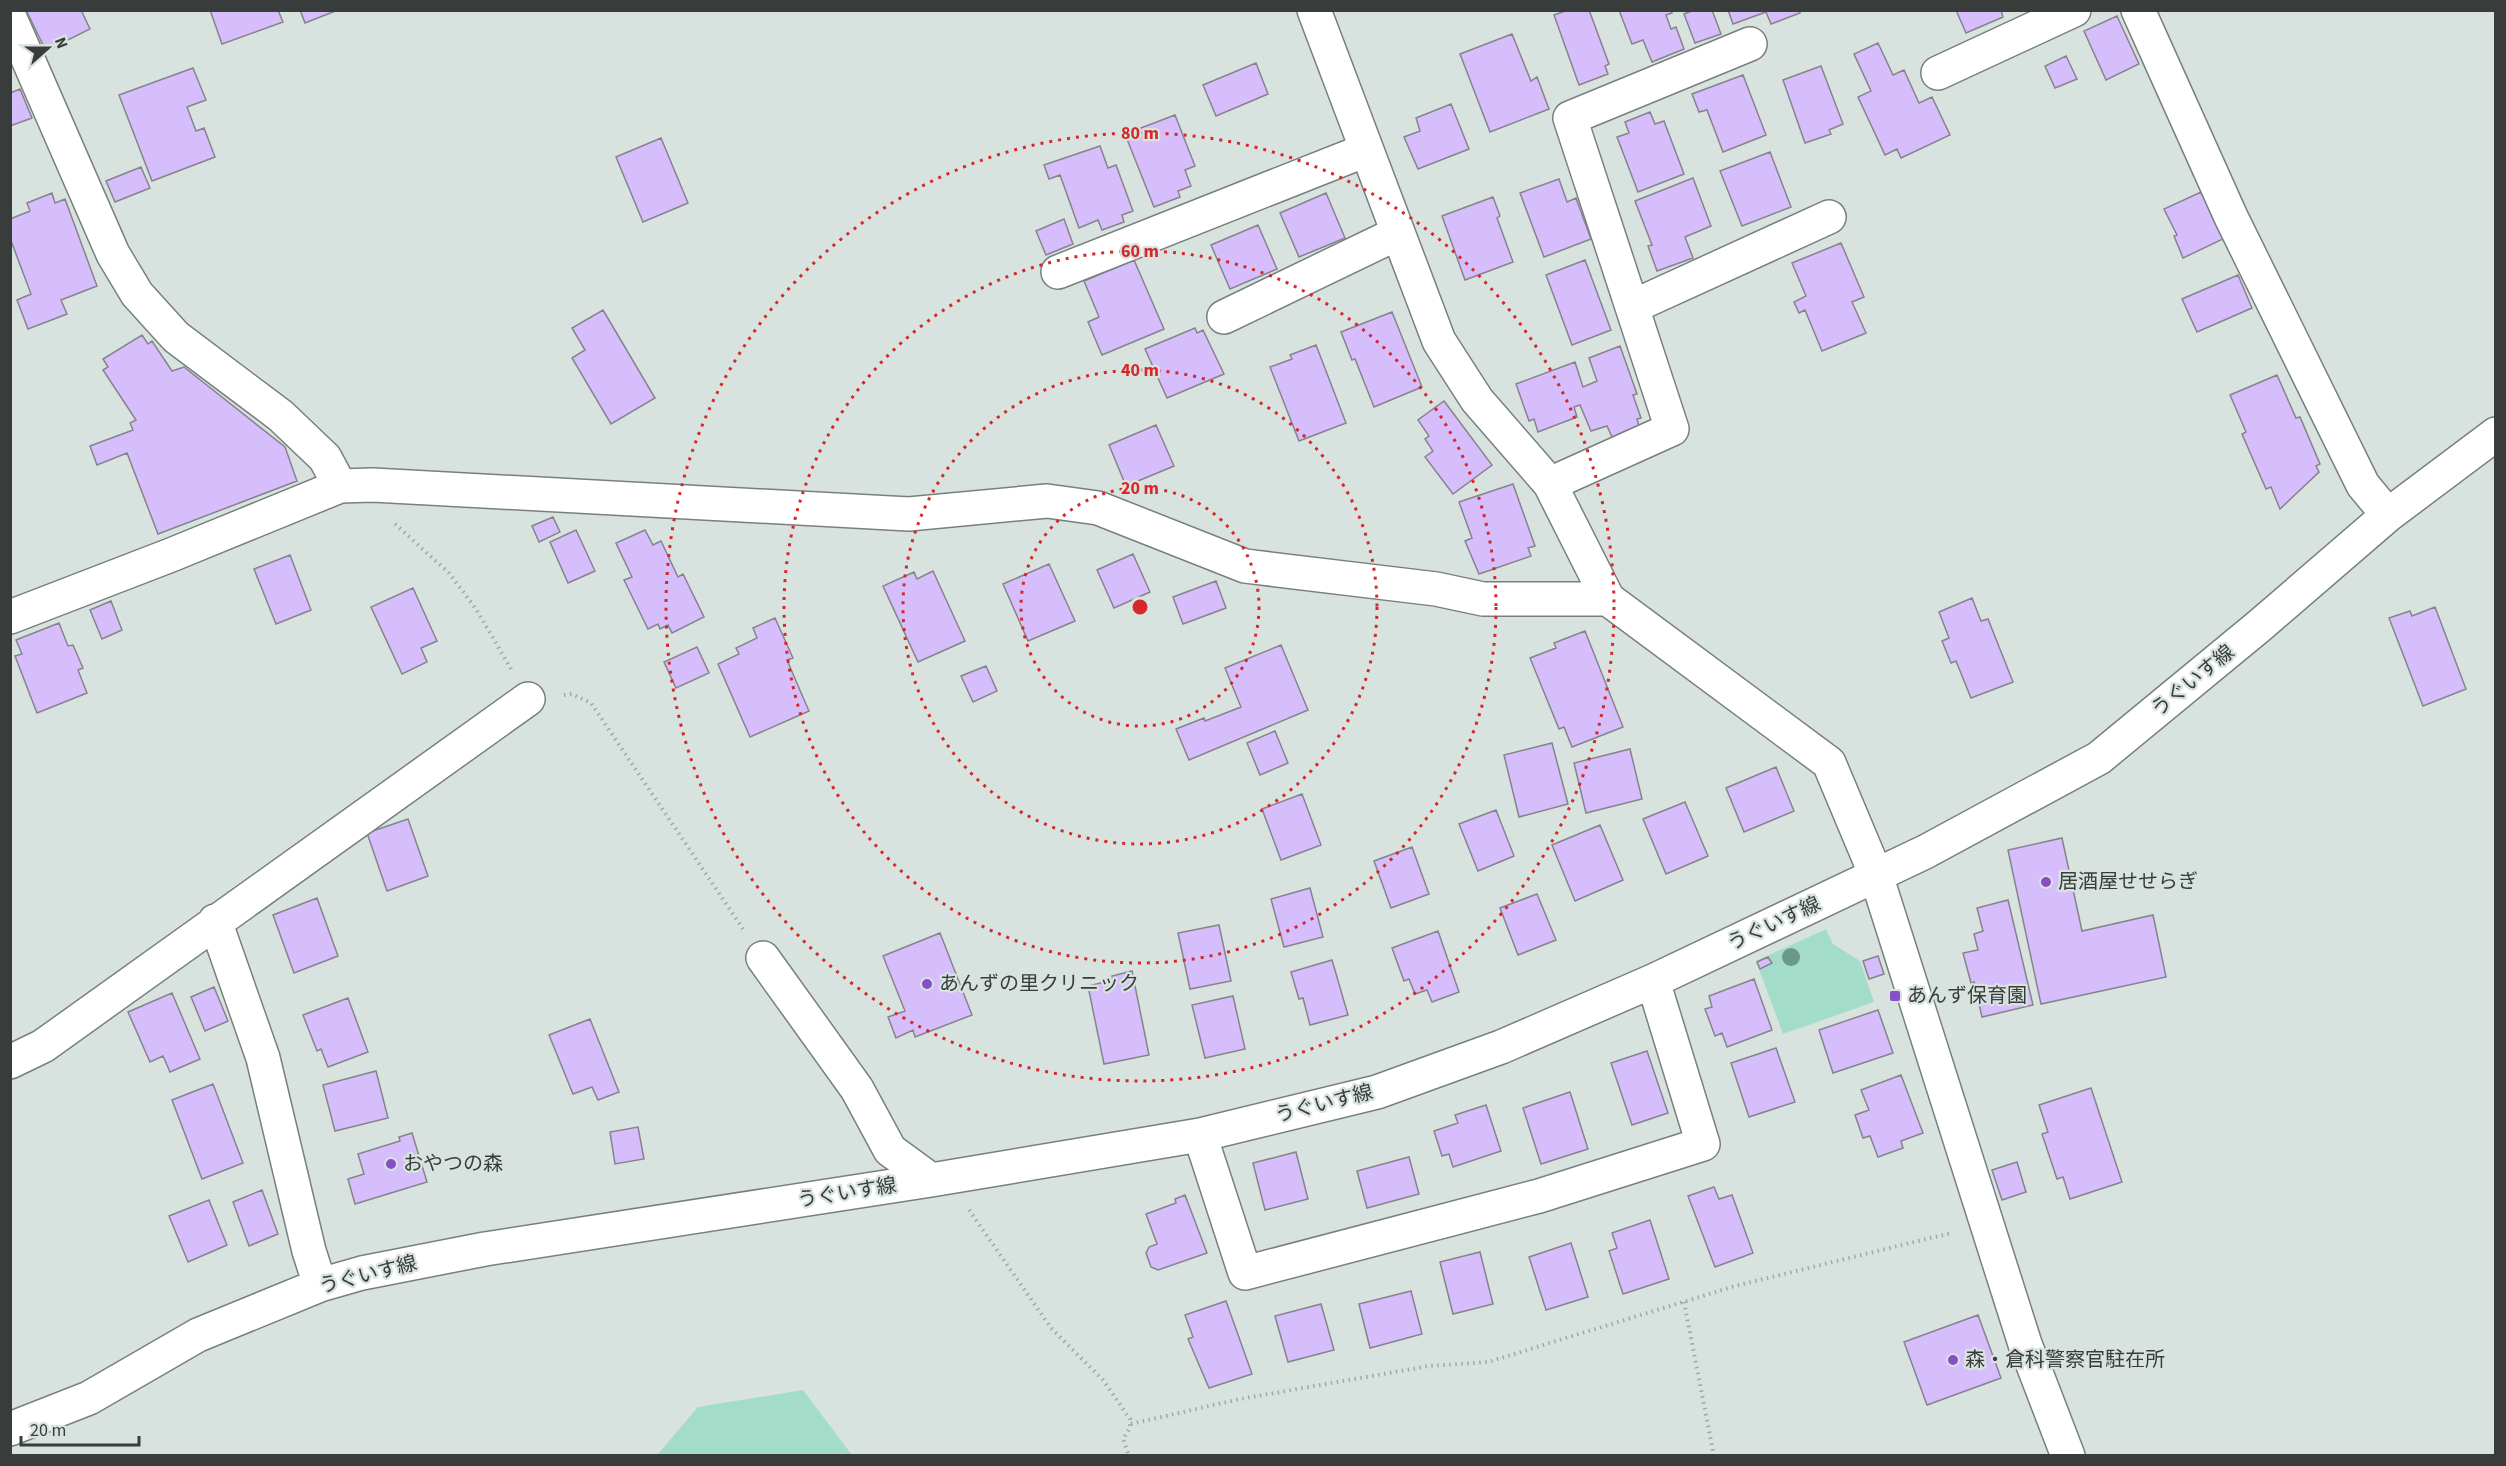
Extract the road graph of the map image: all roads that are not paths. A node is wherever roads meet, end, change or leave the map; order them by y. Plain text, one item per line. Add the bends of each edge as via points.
1 (1314, 10) edge
2 (2073, 10) edge
3 (2139, 10) edge
4 (10, 18) edge
5 (1750, 44) dead end
6 (1938, 73) dead end
7 (1366, 150) junction
8 (1829, 217) dead end
9 (1398, 233) junction
10 (1058, 272) dead end
11 (1632, 307) junction
12 (1224, 317) dead end
13 (2496, 434) edge
14 (1550, 484) junction
15 (340, 486) junction
16 (2388, 515) junction
17 (1608, 599) junction
18 (10, 617) edge
19 (528, 699) road end
20 (1876, 875) junction
21 (215, 921) junction
22 (763, 958) road end
23 (1653, 981) junction
24 (10, 1062) edge
25 (1200, 1135) junction
26 (931, 1180) junction
27 (320, 1285) junction
28 (10, 1429) edge
29 (2068, 1455) edge

1 - 7 street
2 - 6 street
3 - 16 street via 2231,218 2363,485
4 - 15 street via 112,254 137,294 176,337 281,416 325,458
5 - 11 street via 1570,118
7 - 9 street
7 - 10 street
8 - 11 street
9 - 12 street
9 - 14 street via 1439,341 1477,399
11 - 14 street via 1672,429
13 - 16 street, うぐいす線
14 - 17 street
15 - 17 street via 909,514 1047,501 1098,508 1245,566 1436,589 1483,599
15 - 18 street
16 - 20 street, うぐいす線 via 2099,758
17 - 20 street via 1829,763
19 - 21 street
20 - 23 street, うぐいす線
20 - 29 street via 2025,1344
21 - 24 street via 43,1046
21 - 27 street via 264,1058
22 - 26 street via 857,1089 890,1150
23 - 25 street, うぐいす線 via 1502,1047 1377,1092
23 - 25 street via 1704,1144 1539,1196 1245,1273
25 - 26 street, うぐいす線
26 - 27 street, うぐいす線 via 485,1249
27 - 28 street, うぐいす線 via 198,1335 89,1398

